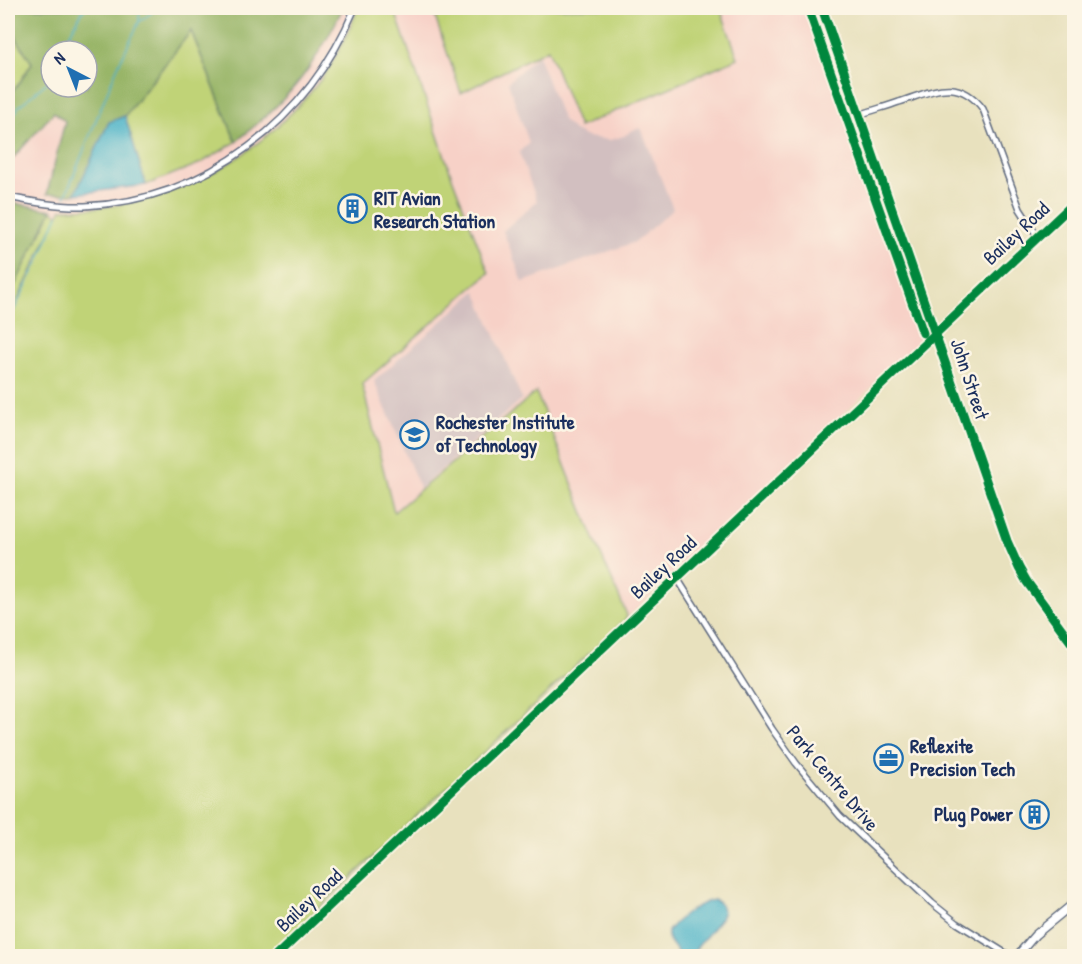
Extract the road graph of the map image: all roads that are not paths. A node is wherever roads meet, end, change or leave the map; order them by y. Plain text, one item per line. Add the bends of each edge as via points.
1 (355, 8) edge
2 (822, 8) edge
3 (859, 115) junction
4 (8, 198) edge
5 (1074, 202) edge
6 (1038, 237) junction
7 (936, 333) junction
8 (677, 578) junction
9 (1074, 646) edge
10 (1074, 903) edge
11 (276, 957) edge
12 (1010, 957) edge
13 (1017, 957) edge

1 - 4 street via 328,61 294,106 249,146 211,170 165,190 100,204 58,205
2 - 3 street, John Street
3 - 6 street via 943,88 966,93 983,109 1020,209
3 - 7 street, John Street
5 - 6 street, Bailey Road
6 - 7 street, Bailey Road
7 - 8 street, Bailey Road
7 - 9 street, John Street via 1014,558 1032,590
8 - 11 street, Bailey Road
8 - 12 street, Park Centre Drive via 772,729 840,816 932,903
10 - 13 street via 1035,935

